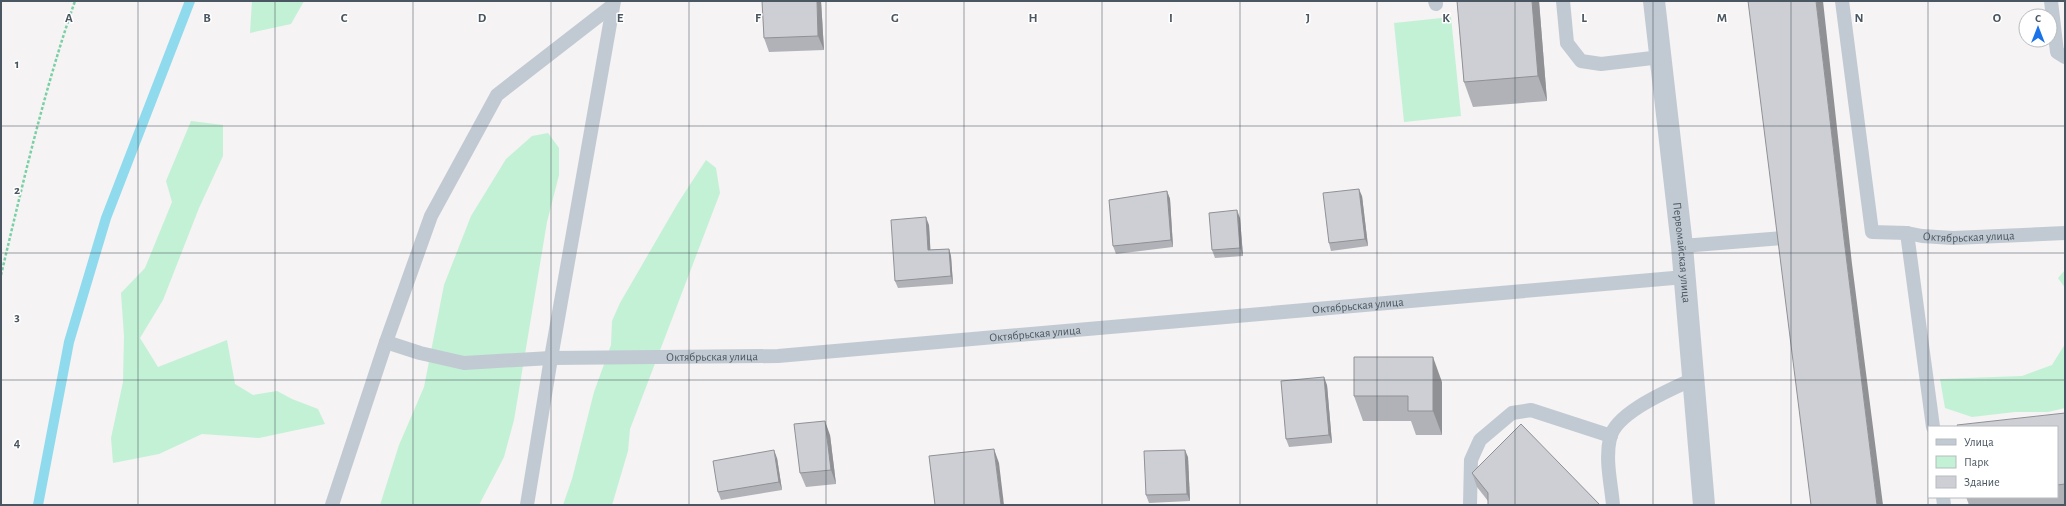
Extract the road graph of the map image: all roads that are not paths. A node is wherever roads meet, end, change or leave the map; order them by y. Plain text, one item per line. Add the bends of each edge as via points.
1 (1563, 1) edge
2 (1654, 1) edge
3 (1842, 1) edge
4 (2051, 1) edge
5 (613, 3) edge
6 (1661, 57) junction
7 (2065, 57) edge
8 (1907, 233) junction
9 (2065, 233) edge
10 (1783, 238) edge
11 (1682, 246) junction
12 (1685, 277) junction
13 (386, 342) junction
14 (551, 358) junction
15 (1693, 379) junction
16 (1933, 426) edge
17 (1610, 436) junction
18 (332, 505) edge
19 (527, 505) edge
20 (1470, 505) edge
21 (1613, 505) edge
22 (1704, 505) edge

1 - 6 lane via 1567,43 1581,61 1602,64
2 - 6 street, Первомайская улица
3 - 8 lane, Октябрьская улица via 1872,232
4 - 7 lane via 2057,52
5 - 13 lane via 497,95 432,216
5 - 14 lane
6 - 11 street, Первомайская улица
8 - 9 lane, Октябрьская улица via 1953,238
8 - 16 lane
10 - 11 lane
11 - 12 street, Первомайская улица
12 - 14 lane, Октябрьская улица via 778,356
12 - 15 street, Первомайская улица
13 - 14 lane, Октябрьская улица via 464,363
13 - 18 lane
14 - 19 lane
15 - 17 lane via 1627,414
15 - 22 street, Первомайская улица
17 - 20 lane via 1531,410 1512,414 1480,440 1471,460
17 - 21 lane via 1608,455

